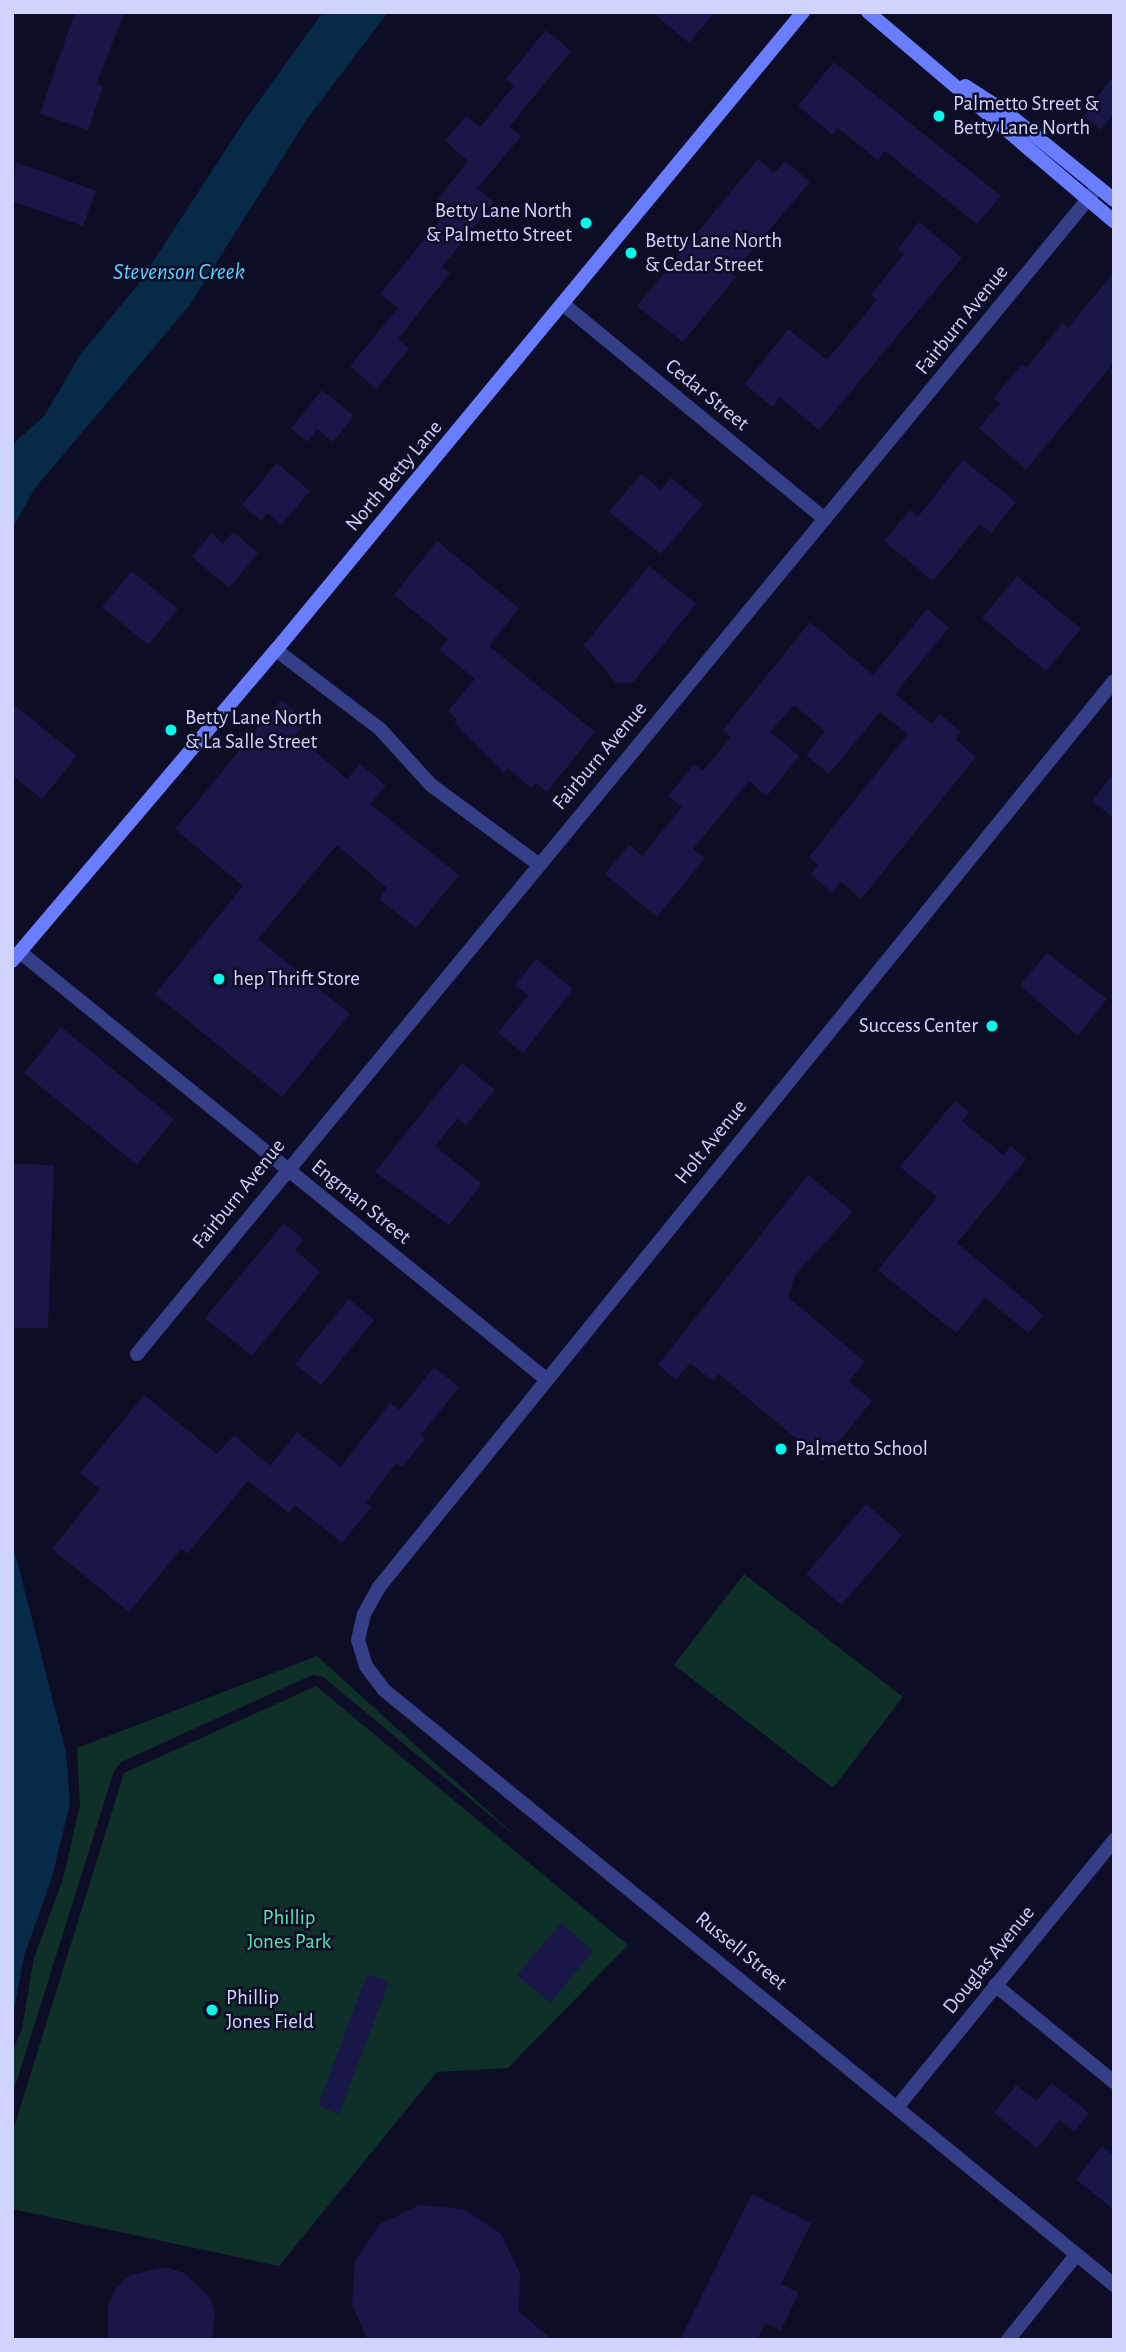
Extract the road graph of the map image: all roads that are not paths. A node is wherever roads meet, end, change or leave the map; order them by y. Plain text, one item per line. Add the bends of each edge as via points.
1 (803, 12) edge
2 (868, 12) edge
3 (938, 69) junction
4 (1098, 187) junction
5 (1088, 200) junction
6 (1114, 200) edge
7 (1114, 221) edge
8 (563, 304) junction
9 (825, 519) junction
10 (276, 650) junction
11 (1114, 681) edge
12 (538, 864) junction
13 (16, 957) edge
14 (286, 1168) junction
15 (138, 1354) dead end
16 (546, 1380) junction
17 (358, 1640) joint
18 (1114, 1840) edge
19 (995, 1985) junction
20 (1114, 2082) edge
21 (898, 2106) junction
22 (1076, 2255) junction
23 (1114, 2285) edge
24 (1007, 2340) edge

1 - 8 street, North Betty Lane
2 - 3 street
3 - 4 street via 1007,113
3 - 5 street via 998,127
4 - 5 street, Fairburn Avenue
4 - 6 street
5 - 7 street
5 - 9 street, Fairburn Avenue
8 - 9 street, Cedar Street
8 - 10 street, North Betty Lane
9 - 12 street, Fairburn Avenue
10 - 12 street via 379,727 430,785
10 - 13 street, North Betty Lane
11 - 16 street, Holt Avenue
12 - 14 street, Fairburn Avenue
13 - 14 street, Engman Street
14 - 15 street, Fairburn Avenue
14 - 16 street, Engman Street
16 - 17 street, Holt Avenue via 379,1587 364,1614
17 - 21 street, Russell Street via 366,1666 384,1690
18 - 19 street, Douglas Avenue
19 - 20 street
19 - 21 street, Douglas Avenue
21 - 22 street, Russell Street
22 - 23 street, Russell Street
22 - 24 street

